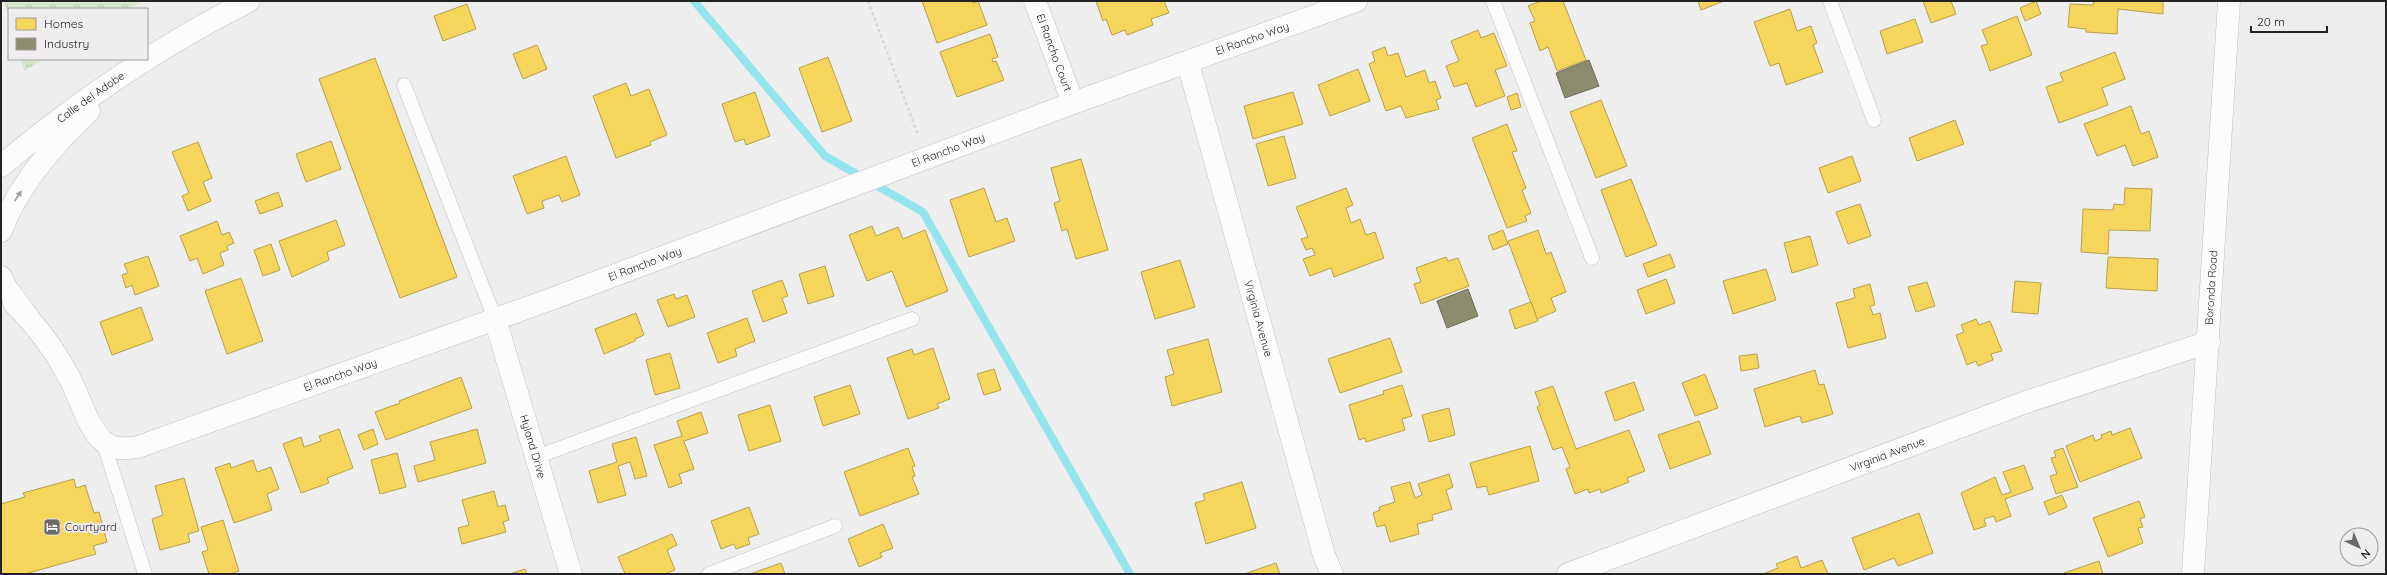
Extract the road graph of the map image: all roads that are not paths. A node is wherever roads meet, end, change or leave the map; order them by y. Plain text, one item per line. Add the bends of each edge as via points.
1 (249, 1) edge
2 (1035, 1) edge
3 (1356, 1) edge
4 (1493, 1) edge
5 (1830, 1) edge
6 (2229, 1) edge
7 (148, 59) edge
8 (146, 60) edge
9 (141, 63) junction
10 (1188, 63) junction
11 (404, 85) dead end
12 (1073, 103) junction
13 (1874, 120) dead end
14 (1, 166) edge
15 (1, 231) edge
16 (1592, 258) dead end
17 (1, 277) edge
18 (1, 292) edge
19 (28, 317) junction
20 (495, 319) junction
21 (912, 319) dead end
22 (2209, 342) junction
23 (103, 441) junction
24 (536, 457) junction
25 (835, 526) dead end
26 (145, 574) edge
27 (571, 574) edge
28 (709, 574) edge
29 (1332, 574) edge
30 (1568, 574) edge
31 (2193, 574) edge

1 - 7 street, Calle del Adobe
2 - 12 street, El Rancho Court
3 - 10 street, El Rancho Way
4 - 16 lane
5 - 13 lane
6 - 22 street, Boronda Road
8 - 9 street, Calle del Adobe
9 - 14 street, Calle del Adobe via 47,129
15 -> 9 street via 8,213 35,171 81,118
10 - 12 street, El Rancho Way
10 - 29 street, Virginia Avenue via 1324,555
11 - 20 lane
12 - 20 street, El Rancho Way
17 - 19 street
18 - 19 street
19 - 23 street via 58,357 95,431
20 - 23 street, El Rancho Way via 138,447 117,448
20 - 24 street, Hyland Drive
21 - 24 lane
22 - 30 street, Virginia Avenue via 2026,402
22 - 31 street, Boronda Road
23 - 26 lane
24 - 27 street, Hyland Drive
25 - 28 lane

